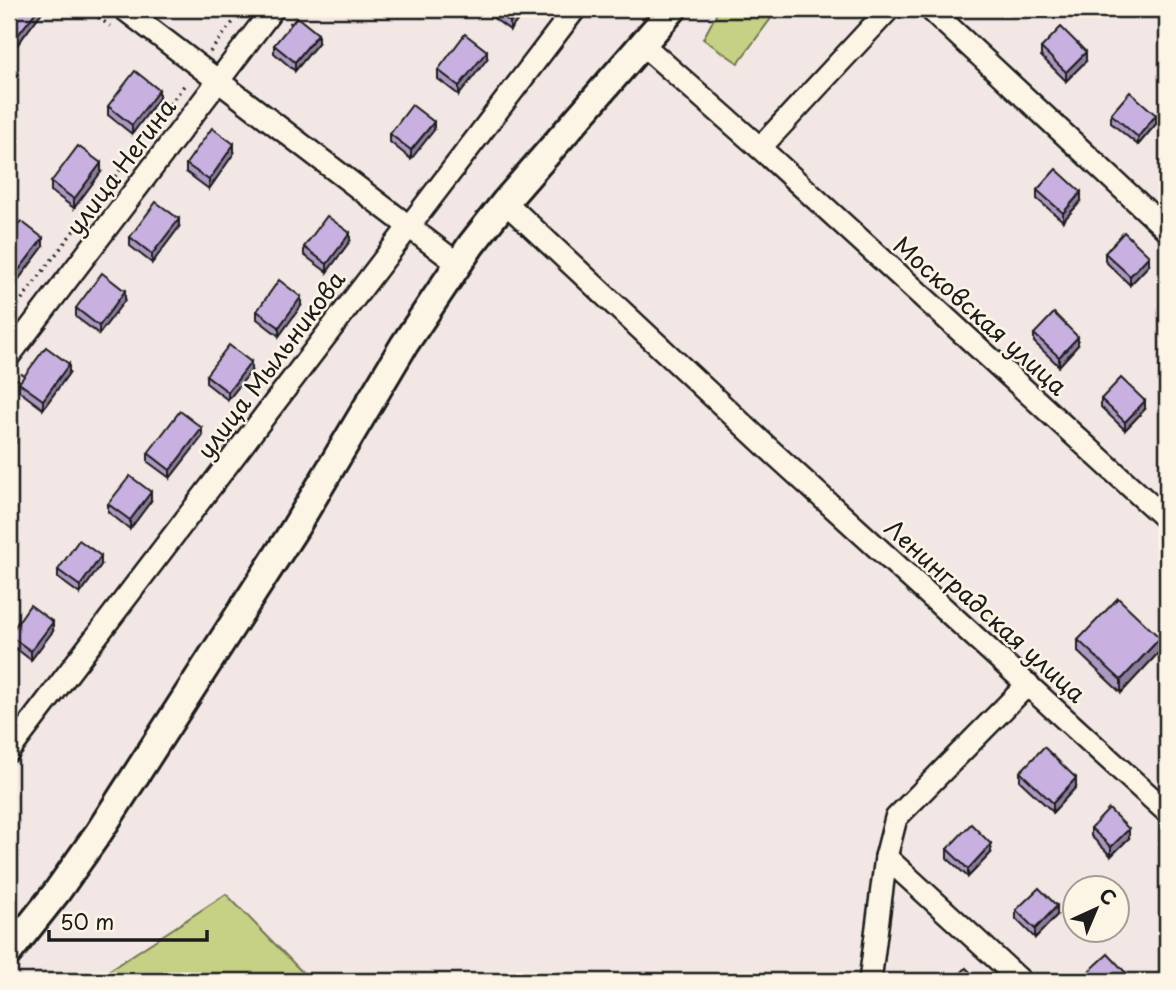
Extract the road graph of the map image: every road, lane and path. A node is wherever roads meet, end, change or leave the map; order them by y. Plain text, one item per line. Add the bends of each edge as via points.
1 (124, 9) edge
2 (243, 9) edge
3 (273, 9) edge
4 (575, 9) edge
5 (673, 9) edge
6 (889, 9) edge
7 (930, 9) edge
8 (642, 44) junction
9 (199, 67) junction
10 (217, 82) junction
11 (760, 148) junction
12 (505, 202) junction
13 (408, 226) junction
14 (1167, 230) edge
15 (458, 264) junction
16 (9, 316) edge
17 (9, 356) edge
18 (1165, 514) edge
19 (1028, 684) junction
20 (9, 751) edge
21 (1167, 812) edge
22 (886, 857) junction
23 (9, 952) edge
24 (870, 981) edge
25 (1021, 981) edge

1 - 9 street
2 - 9 path
3 - 10 street, улица Негина
4 - 13 street, улица Мыльникова
5 - 8 street
6 - 11 street
7 - 14 street
8 - 11 street, Московская улица
8 - 12 street
9 - 10 street
9 - 16 path
10 - 13 street
10 - 17 street, улица Негина
11 - 18 street, Московская улица
12 - 15 street
12 - 19 street, Ленинградская улица
13 - 15 street
13 - 20 street, улица Мыльникова
15 - 23 street via 100,832
19 - 21 street, Ленинградская улица
19 - 22 street via 896,818
22 - 24 street
22 - 25 street

